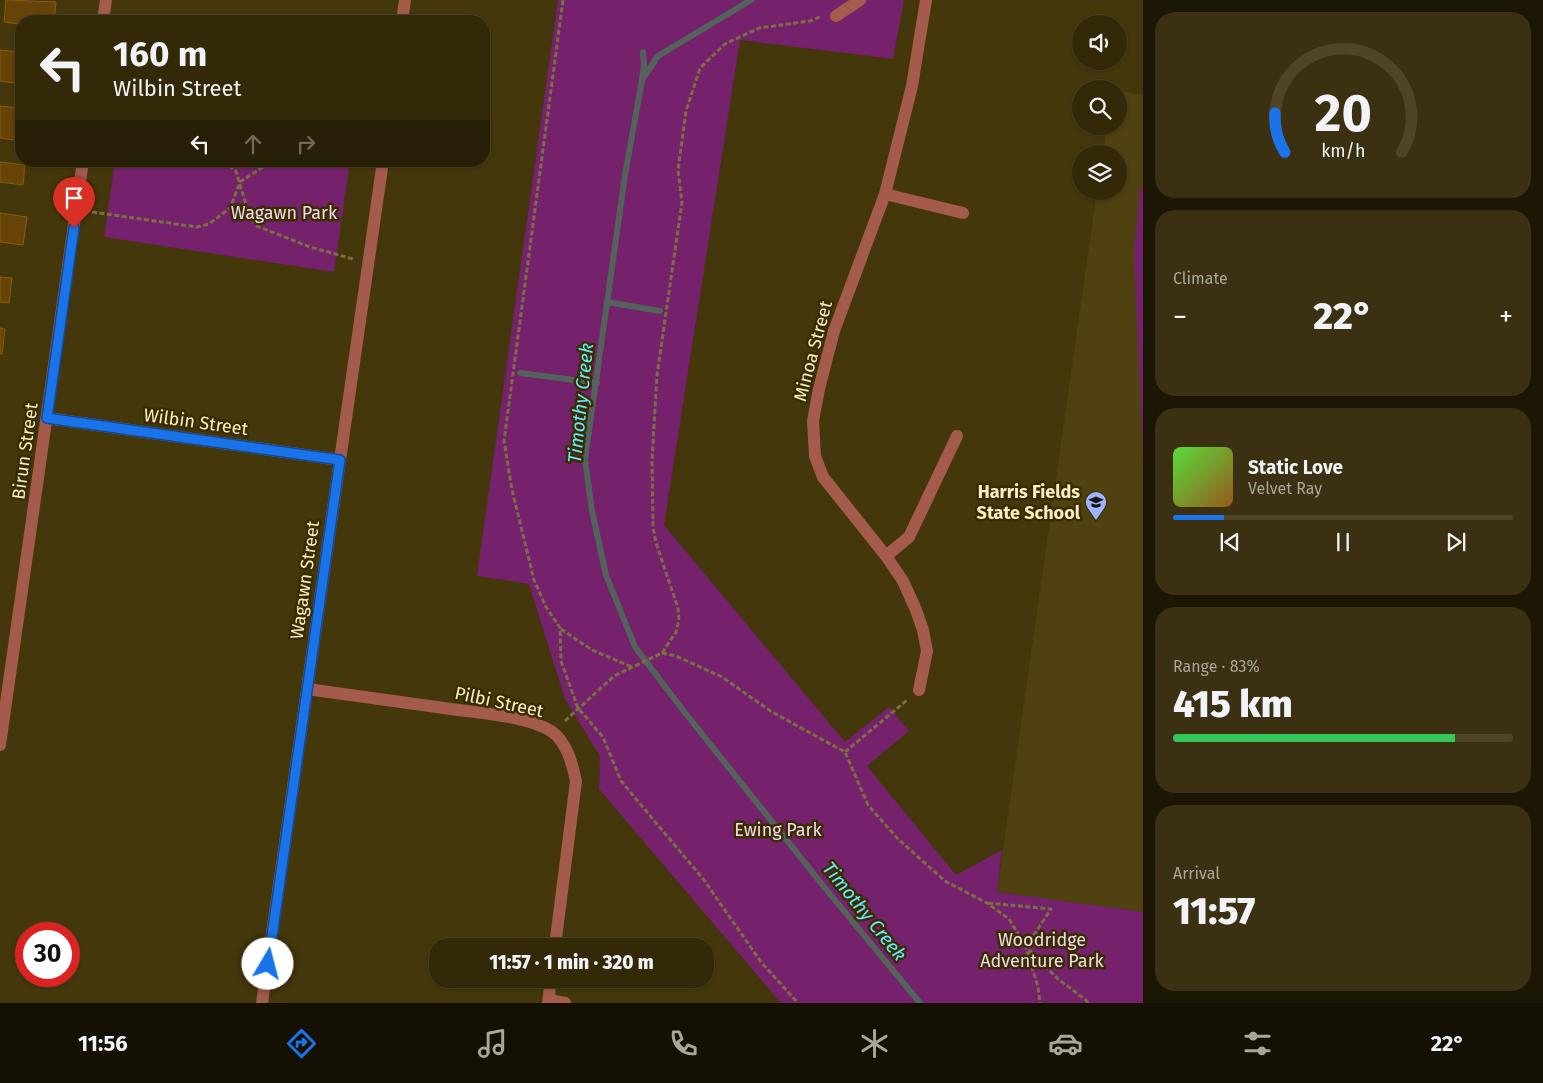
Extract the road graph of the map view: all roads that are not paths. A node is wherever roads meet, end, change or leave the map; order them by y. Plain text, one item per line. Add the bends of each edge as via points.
1 (106, 0) edge
2 (405, 0) edge
3 (860, 0) edge
4 (926, 0) edge
5 (104, 15) edge
6 (403, 15) edge
7 (836, 16) road end
8 (82, 167) edge
9 (382, 167) edge
10 (886, 194) junction
11 (963, 213) dead end
12 (47, 418) junction
13 (957, 436) dead end
14 (340, 460) junction
15 (886, 556) junction
16 (307, 689) junction
17 (919, 690) road end
18 (0, 745) edge
19 (556, 938) edge
20 (550, 988) edge
21 (548, 1002) edge
22 (262, 1003) edge
23 (565, 1003) edge

1 - 5 street
2 - 6 street
3 - 7 street
4 - 10 street, Minoa Street via 912,86
8 - 12 street, Birun Street
9 - 14 street, Wagawn Street
10 - 11 street
10 - 15 street, Minoa Street via 834,331 813,421 815,456 823,477
12 - 14 street, Wilbin Street
12 - 18 street, Birun Street
13 - 15 street via 909,537
14 - 16 street, Wagawn Street
15 - 17 street, Minoa Street via 903,581 923,630 927,651
16 - 19 street, Pilbi Street via 487,714 536,724 552,732 565,746 576,781
16 - 22 street, Wagawn Street
20 - 21 street
21 - 23 street

